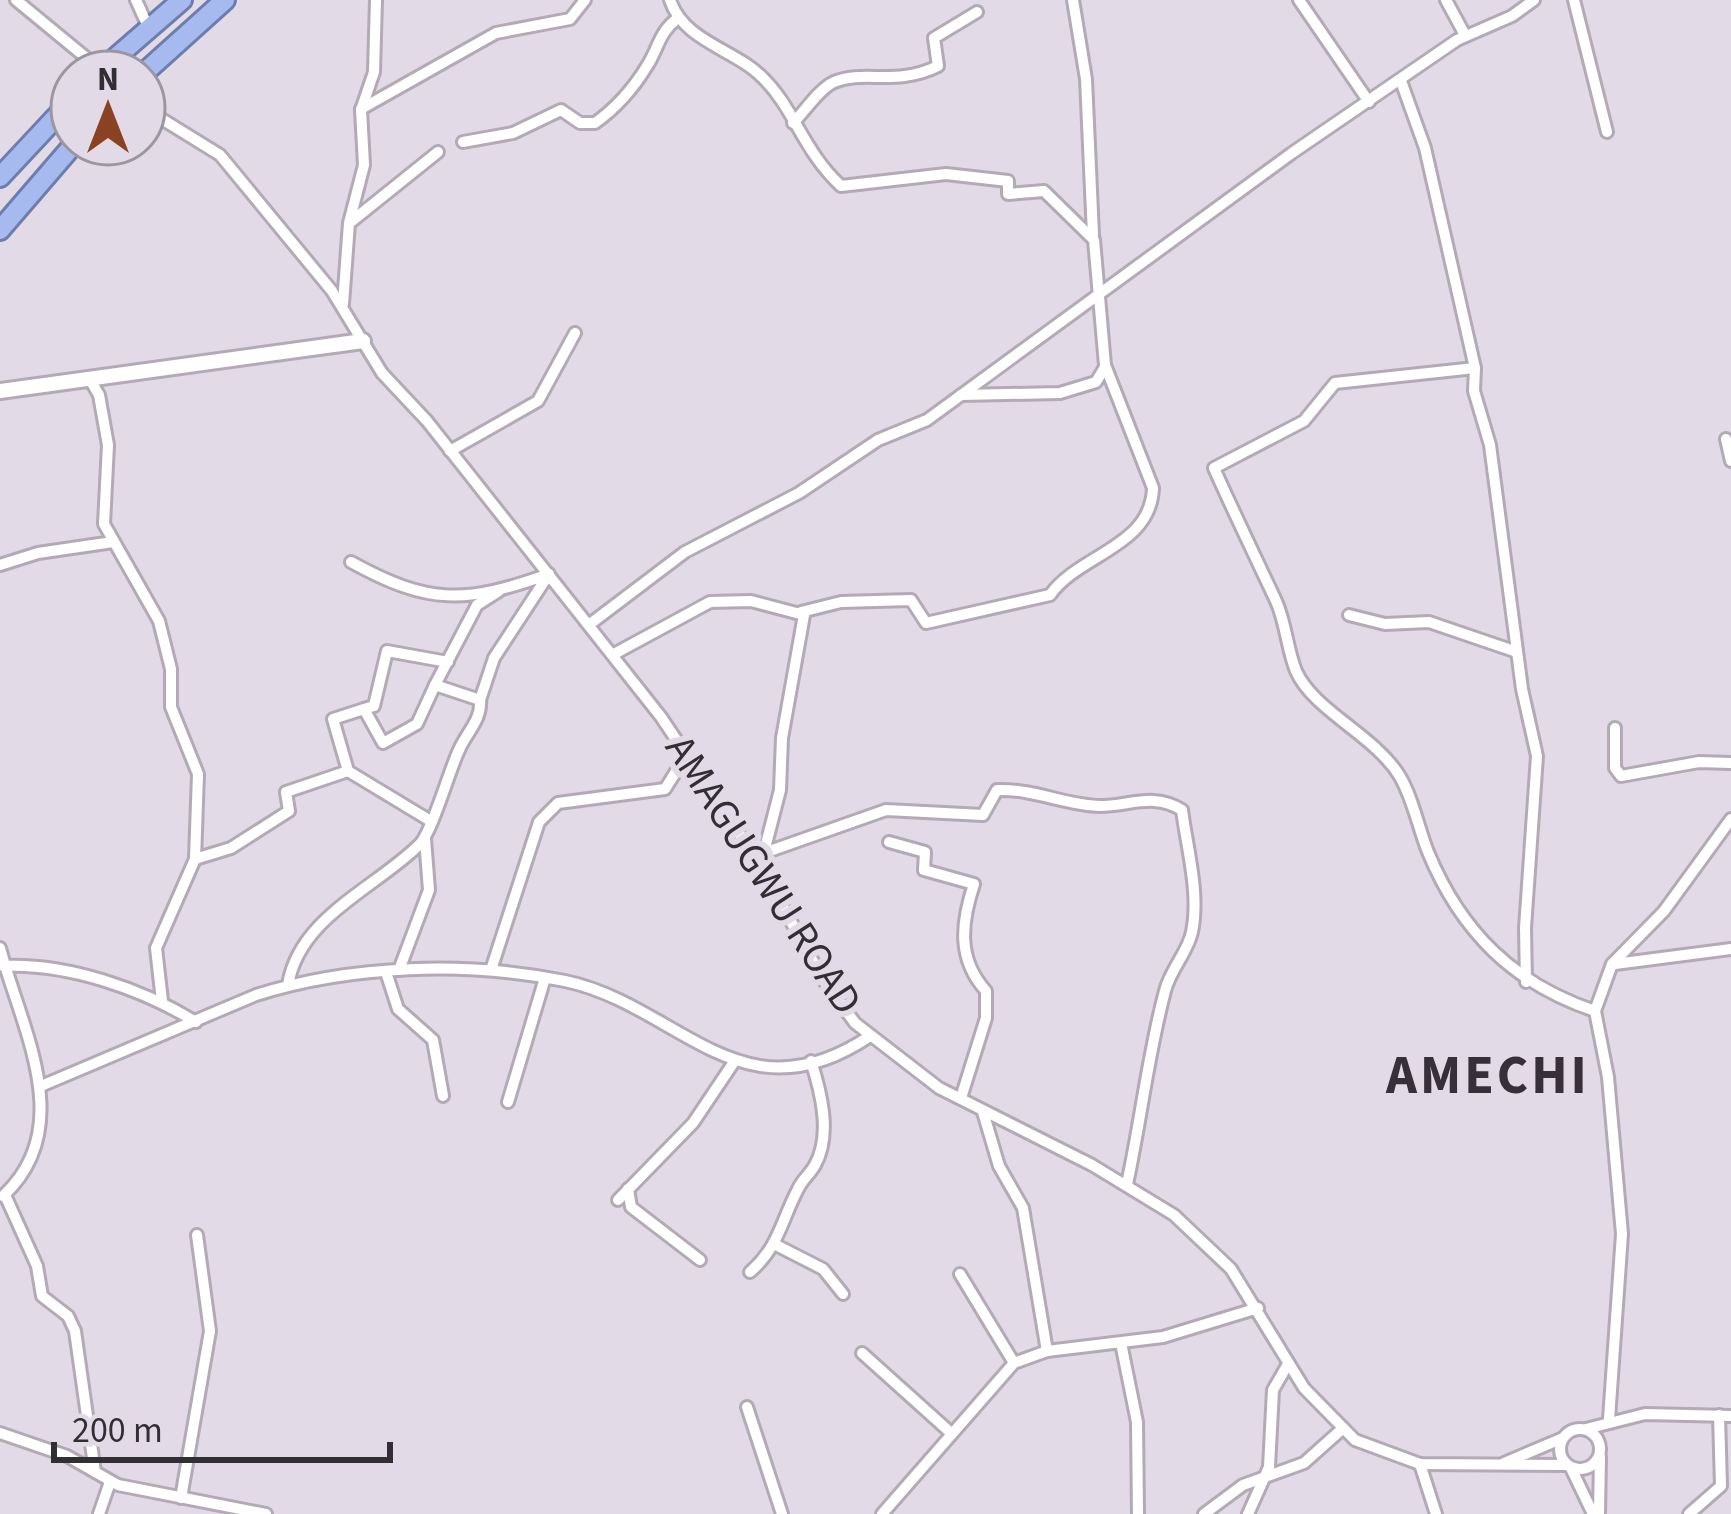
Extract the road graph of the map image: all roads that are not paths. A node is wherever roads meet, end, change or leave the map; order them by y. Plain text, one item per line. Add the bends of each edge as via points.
1 (16, 0) edge
2 (136, 0) edge
3 (182, 0) edge
4 (225, 0) edge
5 (376, 0) edge
6 (585, 0) edge
7 (670, 0) edge
8 (1073, 0) edge
9 (1299, 0) edge
10 (1446, 0) edge
11 (1534, 0) edge
12 (1574, 0) edge
13 (977, 12) dead end
14 (678, 18) junction
15 (149, 28) junction
16 (1465, 35) junction
17 (73, 48) edge
18 (126, 48) edge
19 (168, 51) edge
20 (1401, 81) junction
21 (1369, 102) junction
22 (361, 110) junction
23 (168, 123) edge
24 (793, 123) junction
25 (48, 126) edge
26 (1607, 132) dead end
27 (463, 142) dead end
28 (438, 152) dead end
29 (53, 168) edge
30 (0, 177) edge
31 (349, 223) junction
32 (0, 230) edge
33 (1094, 240) junction
34 (1099, 296) junction
35 (343, 304) junction
36 (575, 333) dead end
37 (363, 341) junction
38 (1105, 365) junction
39 (1475, 368) junction
40 (89, 379) junction
41 (0, 392) edge
42 (958, 395) junction
43 (1726, 439) dead end
44 (450, 451) junction
45 (1731, 461) edge
46 (113, 542) junction
47 (352, 562) dead end
48 (0, 565) edge
49 (549, 574) junction
50 (503, 589) junction
51 (801, 612) junction
52 (1349, 615) dead end
53 (590, 624) junction
54 (1516, 652) junction
55 (614, 653) junction
56 (448, 662) junction
57 (434, 686) junction
58 (480, 700) junction
59 (364, 710) junction
60 (1615, 728) dead end
61 (687, 754) junction
62 (1731, 763) edge
63 (348, 771) junction
64 (1731, 819) edge
65 (429, 820) junction
66 (425, 839) junction
67 (889, 842) dead end
68 (195, 859) junction
69 (762, 859) junction
70 (0, 948) edge
71 (1731, 950) edge
72 (1612, 964) junction
73 (2, 966) edge
74 (491, 970) junction
75 (393, 971) junction
76 (545, 978) junction
77 (1526, 982) junction
78 (288, 985) junction
79 (162, 1001) junction
80 (1595, 1011) junction
81 (196, 1022) junction
82 (870, 1036) junction
83 (811, 1061) junction
84 (734, 1062) junction
85 (41, 1086) junction
86 (442, 1096) dead end
87 (962, 1098) junction
88 (508, 1102) dead end
89 (983, 1112) junction
90 (1127, 1184) junction
91 (628, 1189) junction
92 (2, 1196) edge
93 (618, 1200) dead end
94 (197, 1235) dead end
95 (776, 1245) junction
96 (700, 1260) dead end
97 (750, 1272) dead end
98 (960, 1274) dead end
99 (843, 1294) dead end
100 (1258, 1309) junction
101 (1121, 1343) junction
102 (1047, 1351) junction
103 (862, 1353) dead end
104 (1014, 1363) junction
105 (1288, 1364) junction
106 (747, 1407) dead end
107 (1725, 1415) edge
108 (1615, 1418) junction
109 (1586, 1429) junction
110 (1341, 1430) junction
111 (0, 1433) edge
112 (951, 1433) junction
113 (1563, 1438) junction
114 (1600, 1449) junction
115 (1504, 1463) junction
116 (1420, 1464) junction
117 (1569, 1466) junction
118 (95, 1472) junction
119 (1266, 1477) junction
120 (109, 1486) junction
121 (181, 1498) junction
122 (99, 1514) edge
123 (112, 1514) edge
124 (266, 1514) edge
125 (782, 1514) edge
126 (882, 1514) edge
127 (1138, 1514) edge
128 (1204, 1514) edge
129 (1248, 1514) edge
130 (1436, 1514) edge
131 (1596, 1514) edge
132 (1690, 1514) edge

1 - 17 street
2 - 15 street
3 - 15 highway
4 - 19 highway
5 - 22 street via 374,72
6 - 22 street via 569,19 496,33
7 - 14 street
8 - 33 street via 1086,79
9 - 21 street
10 - 16 street
11 - 16 street
12 - 26 street
13 - 24 street via 934,38 938,66 903,78 829,83
14 - 24 street via 764,78
14 - 27 street via 662,29 632,87 595,123 561,110 513,133
15 - 18 highway
16 - 20 street
20 - 21 street
20 - 39 street via 1425,148
21 - 34 street
22 - 31 street via 364,165
23 - 35 street, AMAGUGWU ROAD via 220,155
24 - 33 street via 807,151 841,185 946,174 1008,182 1008,194 1044,191
25 - 30 highway
28 - 31 street
29 - 32 highway
31 - 35 street
33 - 34 street
34 - 38 street
34 - 42 street
35 - 37 street, AMAGUGWU ROAD
36 - 44 street via 538,401
37 - 40 street
37 - 44 street, AMAGUGWU ROAD
38 - 42 street via 1096,382 1069,392
38 - 51 street via 1153,488 1152,509 1102,557 1064,575 1051,595 962,618 926,622 911,600
39 - 54 street
39 - 77 street via 1335,383 1304,421 1214,468 1274,598 1296,672 1380,748 1402,780 1440,878 1495,955
40 - 41 street
40 - 46 street via 108,445 104,524
42 - 53 street via 779,505 685,552
43 - 45 street
44 - 49 street, AMAGUGWU ROAD
46 - 48 street
46 - 68 street via 165,636 171,707 198,774
47 - 50 street via 423,596
49 - 50 street
49 - 53 street, AMAGUGWU ROAD
49 - 58 street via 494,658
50 - 56 street via 477,605
51 - 55 street via 710,602
51 - 69 street via 780,790
52 - 54 street via 1429,622
53 - 55 street, AMAGUGWU ROAD
54 - 77 street via 1537,761
55 - 61 street, AMAGUGWU ROAD
56 - 57 street
56 - 59 street via 387,651 374,706
57 - 58 street
57 - 59 street via 417,724 383,743
58 - 65 street
59 - 63 street via 333,719
60 - 62 street via 1621,776
61 - 69 street, AMAGUGWU ROAD
61 - 74 street via 665,789 558,803 539,822
63 - 65 street
63 - 68 street via 286,792 289,811 231,848
64 - 72 street via 1664,911
65 - 66 street
66 - 75 street via 429,890
66 - 78 street via 334,911 302,949
67 - 87 street via 925,852 924,870 974,884 961,922 970,973 986,991 986,1018
68 - 79 street via 156,948
69 - 82 street, AMAGUGWU ROAD via 821,978
69 - 90 street via 886,811 983,815 997,790 1031,789 1100,806 1131,799 1182,811 1192,934 1168,975 1151,1040
70 - 73 street
71 - 72 street
72 - 80 street
73 - 79 street via 45,968
73 - 85 street
74 - 75 street
74 - 76 street
75 - 78 street
75 - 86 street via 398,1010 434,1040
76 - 84 street via 600,992
76 - 88 street
77 - 80 street
78 - 81 street
79 - 81 street
80 - 108 street via 1622,1234
81 - 85 street
82 - 83 street
82 - 87 street, AMAGUGWU ROAD
83 - 84 street
83 - 95 street via 823,1141
84 - 91 street via 693,1123
85 - 92 street via 38,1138
87 - 89 street, AMAGUGWU ROAD
89 - 90 street, AMAGUGWU ROAD
89 - 102 street via 1023,1208
90 - 100 street, AMAGUGWU ROAD via 1215,1251
91 - 93 street
91 - 96 street via 631,1207
92 - 118 street via 37,1266 42,1296 75,1331
94 - 121 street via 210,1330
95 - 97 street
95 - 99 street via 823,1269
98 - 104 street
100 - 101 street
100 - 105 street, AMAGUGWU ROAD
101 - 102 street
101 - 127 street via 1137,1422
102 - 104 street
103 - 112 street
104 - 112 street
105 - 110 street, AMAGUGWU ROAD
105 - 119 street via 1275,1380
106 - 125 street
107 - 108 street
107 - 132 street via 1721,1486
108 - 109 street
108 - 114 street
109 - 113 street
109 - 114 street
110 - 116 street, AMAGUGWU ROAD
110 - 119 street via 1304,1463
111 - 118 street
112 - 126 street
113 - 115 street
113 - 117 street
114 - 117 street via 1588,1468
114 - 131 street
115 - 116 street, AMAGUGWU ROAD
115 - 117 street, AMAGUGWU ROAD
116 - 130 street
117 - 131 street
118 - 120 street
119 - 128 street
119 - 129 street
120 - 121 street
120 - 122 street
120 - 123 street
121 - 124 street

